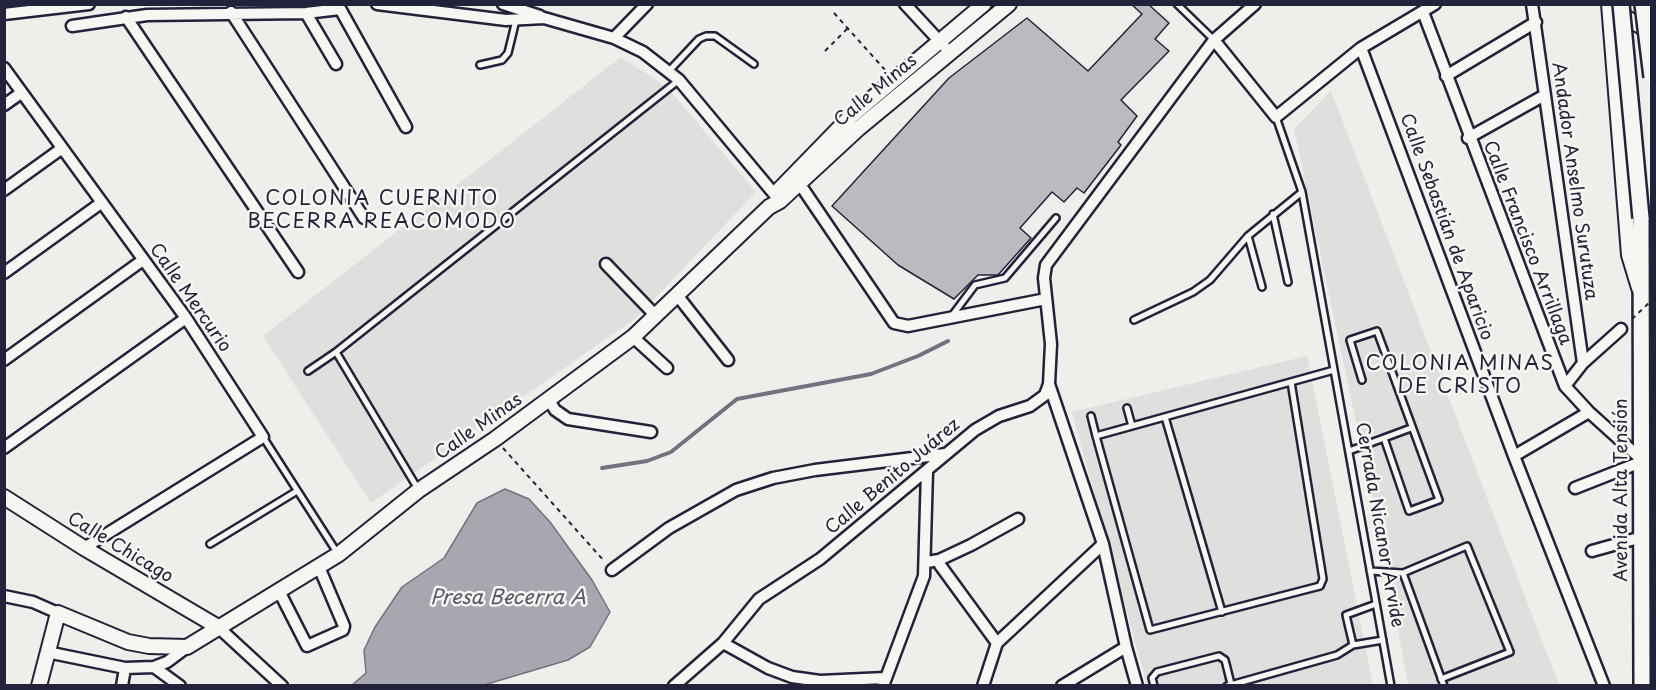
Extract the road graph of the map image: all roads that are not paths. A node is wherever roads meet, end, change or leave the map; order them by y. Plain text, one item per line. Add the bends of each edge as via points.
1 (89, 4) edge
2 (377, 4) edge
3 (503, 4) edge
4 (647, 4) edge
5 (905, 4) edge
6 (984, 4) edge
7 (1009, 4) edge
8 (1178, 4) edge
9 (1190, 4) edge
10 (1255, 4) edge
11 (1435, 4) edge
12 (1532, 4) edge
13 (1643, 4) edge
14 (1613, 5) edge
15 (339, 7) edge
16 (1185, 10) junction
17 (231, 12) junction
18 (306, 12) junction
19 (1423, 12) junction
20 (4, 14) edge
21 (126, 17) junction
22 (544, 18) junction
23 (516, 20) junction
24 (1536, 22) junction
25 (72, 26) dead end
26 (1652, 33) edge
27 (614, 38) junction
28 (1214, 40) junction
29 (940, 42) junction
30 (1361, 48) junction
31 (950, 53) junction
32 (754, 63) dead end
33 (336, 64) dead end
34 (480, 66) dead end
35 (4, 68) edge
36 (669, 71) junction
37 (1446, 76) junction
38 (1652, 77) edge
39 (679, 80) junction
40 (21, 93) junction
41 (1543, 96) junction
42 (4, 105) edge
43 (1276, 117) junction
44 (406, 127) dead end
45 (1468, 138) junction
46 (61, 149) junction
47 (795, 179) junction
48 (4, 190) edge
49 (1302, 192) junction
50 (772, 201) junction
51 (101, 203) junction
52 (1274, 214) junction
53 (364, 218) dead end
54 (1056, 218) dead end
55 (1248, 236) junction
56 (143, 260) junction
57 (606, 264) dead end
58 (298, 272) dead end
59 (4, 273) edge
60 (1288, 282) dead end
61 (1262, 287) dead end
62 (677, 295) junction
63 (1646, 298) edge
64 (1046, 299) junction
65 (656, 316) junction
66 (186, 318) junction
67 (950, 318) junction
68 (1134, 320) dead end
69 (1621, 329) dead end
70 (633, 337) junction
71 (336, 352) junction
72 (4, 360) edge
73 (728, 360) dead end
74 (1583, 363) junction
75 (667, 368) dead end
76 (1334, 370) junction
77 (308, 371) dead end
78 (1362, 380) dead end
79 (1292, 382) junction
80 (1049, 384) junction
81 (1565, 386) junction
82 (549, 400) junction
83 (1127, 408) dead end
84 (1589, 412) junction
85 (1091, 417) dead end
86 (1165, 417) junction
87 (1132, 426) junction
88 (1411, 428) junction
89 (651, 432) dead end
90 (263, 436) junction
91 (1096, 436) junction
92 (1384, 438) junction
93 (4, 448) edge
94 (1349, 451) junction
95 (945, 454) junction
96 (1514, 456) junction
97 (1641, 460) junction
98 (927, 471) junction
99 (1575, 488) dead end
100 (419, 490) junction
101 (297, 491) junction
102 (4, 497) edge
103 (1017, 519) dead end
104 (1641, 537) junction
105 (210, 543) dead end
106 (1103, 544) junction
107 (84, 548) junction
108 (1592, 551) dead end
109 (339, 554) junction
110 (927, 562) junction
111 (940, 565) dead end
112 (319, 567) junction
113 (612, 570) road end
114 (1371, 571) junction
115 (1403, 573) junction
116 (279, 591) junction
117 (4, 596) edge
118 (1377, 604) junction
119 (1221, 612) junction
120 (58, 613) junction
121 (218, 627) junction
122 (1383, 640) junction
123 (723, 643) junction
124 (997, 643) junction
125 (1353, 645) junction
126 (187, 647) junction
127 (1126, 647) junction
128 (47, 652) junction
129 (154, 667) junction
130 (125, 668) junction
131 (884, 682) edge
132 (1443, 682) edge
133 (1229, 685) edge
134 (39, 686) edge
135 (122, 686) edge
136 (180, 686) edge
137 (282, 686) edge
138 (674, 686) edge
139 (983, 686) edge
140 (1062, 686) edge
141 (1137, 686) edge
142 (1154, 686) edge
143 (1391, 686) edge
144 (1604, 686) edge
145 (1642, 686) edge

1 - 20 street
2 - 23 street
3 - 22 street
4 - 27 street
5 - 29 street
6 - 29 street, Calle Minas
7 - 31 street, Calle Minas
8 - 16 lane
9 - 16 lane
10 - 28 street
11 - 19 street
12 - 24 street, Andador Anselmo Surutuza
13 - 38 main road, bridge
14 - 26 street
14 - 63 main road, Avenida Alta Tensión, bridge via 1641,218
14 - 63 street, Avenida Alta Tensión via 1629,255
15 - 18 street
15 - 44 street
16 - 28 lane
17 - 18 street
17 - 21 street
17 - 53 street
18 - 33 street
19 - 30 street
19 - 37 street, Calle Francisco Arrillaga
21 - 25 street
21 - 58 street
22 - 23 street
22 - 27 street
23 - 34 lane via 508,53 502,60
24 - 37 street
24 - 41 street, Andador Anselmo Surutuza
27 - 36 street
28 - 43 street, Cerrada Nicanor Arvide
28 - 64 street via 1046,265
29 - 31 street
29 - 47 street, Calle Minas via 832,134
30 - 43 street
30 - 96 street, Calle Sebastián de Aparicio
31 - 47 street, Calle Minas
32 - 36 lane via 715,36 706,36
35 - 40 street, Calle Mercurio
36 - 39 street
37 - 45 street, Calle Francisco Arrillaga
39 - 50 street
39 - 71 lane
40 - 42 street
40 - 46 street, Calle Mercurio
41 - 45 street
41 - 74 street, Andador Anselmo Surutuza
43 - 49 lane, Cerrada Nicanor Arvide
45 - 81 street, Calle Francisco Arrillaga
46 - 48 street
46 - 51 street, Calle Mercurio
47 - 50 street, Calle Minas
47 - 67 street via 894,323 908,326
49 - 52 lane
49 - 76 lane, Cerrada Nicanor Arvide
50 - 62 street, Calle Minas
51 - 56 street, Calle Mercurio
51 - 59 street
52 - 55 lane
52 - 60 lane
54 - 67 lane via 1005,278 975,285
55 - 61 lane
55 - 68 lane via 1210,280
56 - 66 street, Calle Mercurio
56 - 72 street
57 - 65 street
62 - 65 street, Calle Minas
62 - 73 street
63 - 97 main road, Avenida Alta Tensión
64 - 67 street
64 - 80 street via 1051,344
65 - 70 street, Calle Minas
66 - 90 street, Calle Mercurio
66 - 93 street
69 - 74 street
70 - 75 street
70 - 82 street, Calle Minas
71 - 77 lane
71 - 100 lane
74 - 81 street
76 - 79 lane
76 - 94 lane, Cerrada Nicanor Arvide
78 - 88 lane via 1350,340 1377,331
79 - 86 lane
79 - 119 lane via 1323,579 1313,589
80 - 95 street, Calle Benito Juárez via 1038,402 986,423
80 - 106 street
81 - 84 street, Calle Francisco Arrillaga
82 - 89 street via 568,419
82 - 100 street, Calle Minas
83 - 87 lane
84 - 96 street
84 - 97 street, Calle Francisco Arrillaga
85 - 91 lane
86 - 87 lane
86 - 119 lane
87 - 91 lane
88 - 92 lane
88 - 92 lane via 1439,500 1409,511
90 - 101 lane, Calle Mercurio
90 - 107 street
91 - 119 lane via 1150,630
92 - 94 lane
94 - 114 lane, Cerrada Nicanor Arvide
95 - 98 street, Calle Benito Juárez
95 - 113 street via 815,470 736,490 669,528
96 - 144 street, Calle Sebastián de Aparicio
97 - 99 street
97 - 104 main road, Avenida Alta Tensión
98 - 110 street
98 - 123 street, Calle Benito Juárez via 820,560 759,598
100 - 109 street, Calle Minas
101 - 105 lane
101 - 109 lane, Calle Mercurio
102 - 107 street, Calle Chicago
103 - 110 street via 971,546
104 - 108 street
104 - 145 main road, Avenida Alta Tensión
106 - 124 street
106 - 127 street
107 - 121 street, Calle Chicago
109 - 112 street, Calle Minas
110 - 131 street
111 - 124 street
112 - 116 street, Calle Minas
112 - 116 street via 343,630 305,645
114 - 115 lane
114 - 118 lane, Cerrada Nicanor Arvide
115 - 132 lane
115 - 132 lane via 1467,546 1510,652
116 - 121 street, Calle Minas
117 - 120 street
118 - 122 lane, Cerrada Nicanor Arvide
118 - 125 lane via 1346,615
120 - 126 street via 128,642
120 - 128 street
121 - 126 street, Calle Minas
121 - 137 street
122 - 125 lane
122 - 143 lane, Cerrada Nicanor Arvide
123 - 131 street via 768,668 792,676 820,681
123 - 138 street, Calle Benito Juárez
124 - 139 street
125 - 133 lane via 1337,655
126 - 129 street, Calle Minas
127 - 140 street
127 - 141 street
128 - 130 street
128 - 134 street
129 - 130 street
129 - 136 street
130 - 135 street
133 - 142 lane via 1224,660 1219,656 1157,672 1152,678

